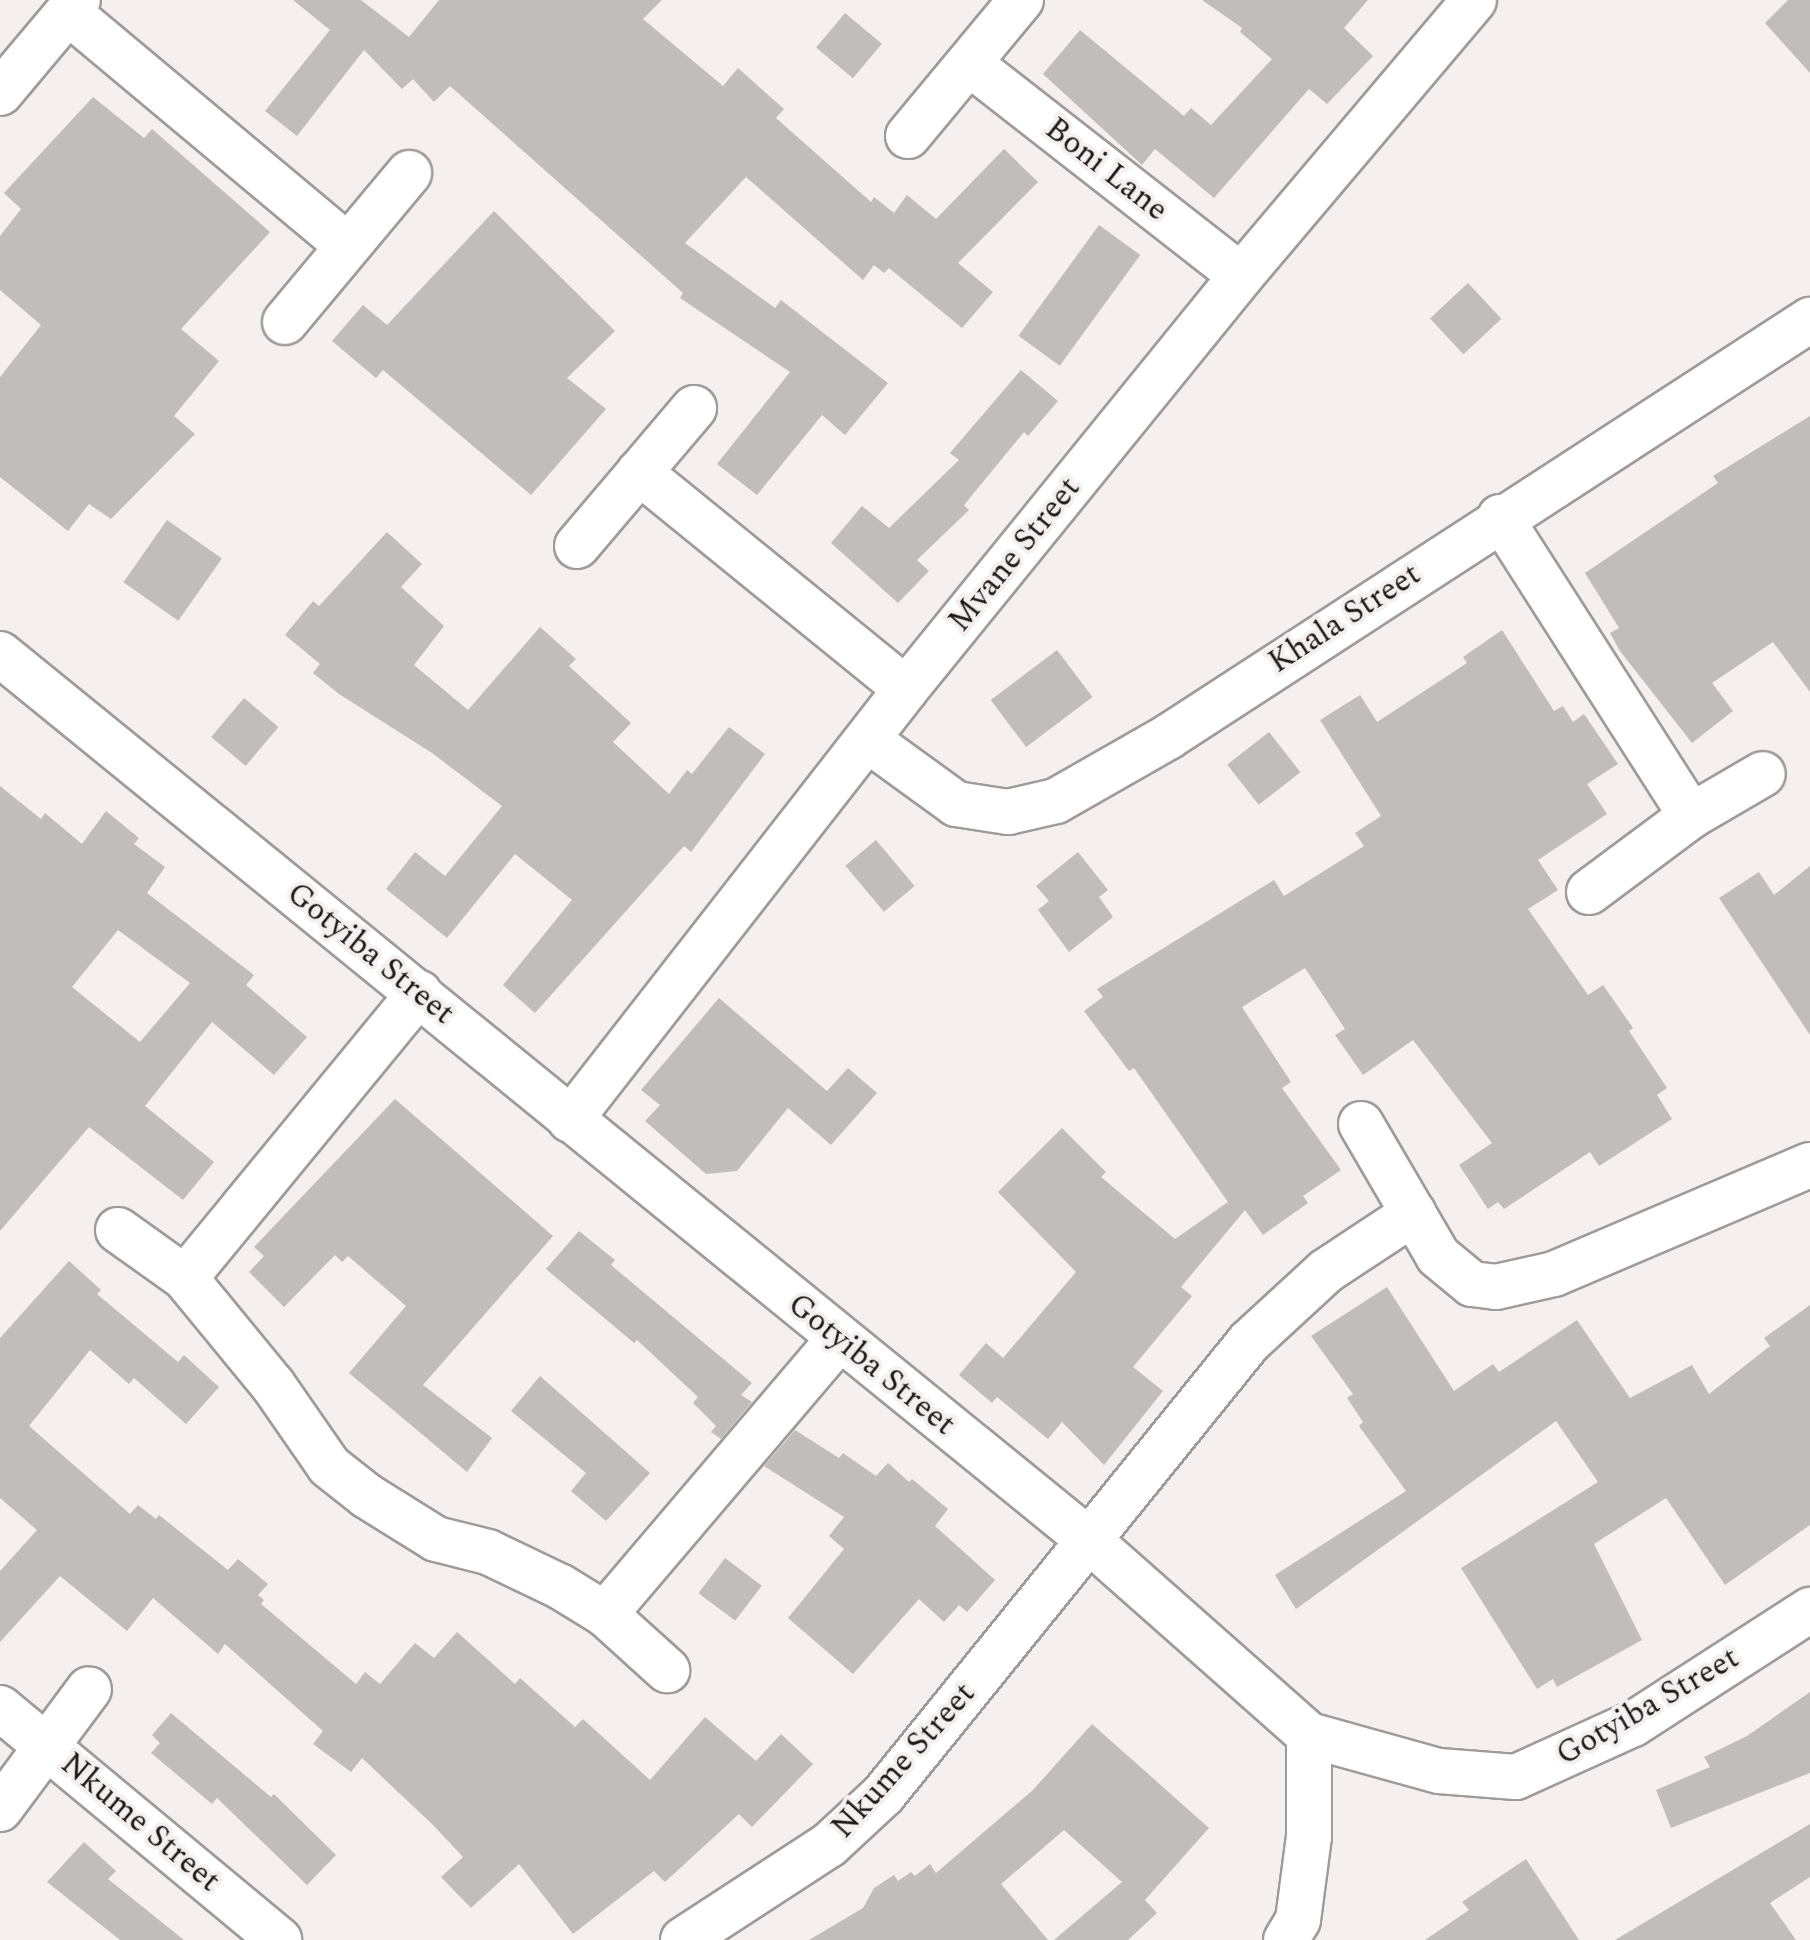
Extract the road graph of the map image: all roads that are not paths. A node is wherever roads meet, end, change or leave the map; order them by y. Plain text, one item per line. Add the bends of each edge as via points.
1 (1021, 0) edge
2 (1474, 0) edge
3 (73, 6) edge
4 (970, 64) junction
5 (0, 93) edge
6 (908, 136) dead end
7 (409, 173) dead end
8 (345, 244) junction
9 (1241, 276) junction
10 (1810, 320) edge
11 (285, 322) dead end
12 (694, 408) dead end
13 (639, 472) junction
14 (1500, 517) junction
15 (577, 546) dead end
16 (0, 655) edge
17 (906, 689) junction
18 (868, 740) junction
19 (1763, 774) dead end
20 (1691, 816) junction
21 (1589, 892) dead end
22 (419, 993) junction
23 (570, 1120) junction
24 (1361, 1124) dead end
25 (1810, 1165) edge
26 (1414, 1213) junction
27 (118, 1230) dead end
28 (185, 1278) junction
29 (839, 1339) junction
30 (1091, 1542) junction
31 (1810, 1610) edge
32 (605, 1614) junction
33 (667, 1670) dead end
34 (89, 1689) dead end
35 (0, 1708) edge
36 (1309, 1735) junction
37 (50, 1747) junction
38 (0, 1809) edge
39 (279, 1940) edge
40 (683, 1940) edge
41 (1286, 1940) edge

1 - 4 street
2 - 9 street, Mvane Street
3 - 5 street
3 - 8 street
4 - 6 street
4 - 9 street, Boni Lane
7 - 8 street
8 - 11 street
9 - 17 street, Mvane Street
10 - 14 street, Khala Street
12 - 13 street
13 - 15 street
13 - 17 street
14 - 18 street, Khala Street via 1168,737 1056,801 1008,812 956,804
14 - 20 street
16 - 22 street, Gotyiba Street
17 - 18 street, Mvane Street
18 - 23 street, Mvane Street
19 - 20 street
20 - 21 street
22 - 23 street, Gotyiba Street
22 - 28 street
23 - 29 street, Gotyiba Street
24 - 26 street
25 - 26 street via 1554,1274 1496,1287 1472,1284 1457,1274 1438,1256
26 - 30 street, Nkume Street via 1326,1271 1279,1310 1189,1412
27 - 28 street
28 - 32 street via 338,1473 436,1539 524,1567
29 - 30 street, Gotyiba Street
29 - 32 street
30 - 36 street, Gotyiba Street
30 - 40 street, Nkume Street via 883,1795 829,1845
31 - 36 street, Gotyiba Street via 1633,1724 1516,1777 1439,1771
32 - 33 street
34 - 37 street
35 - 37 street, Nkume Street
36 - 41 street via 1309,1837 1298,1920
37 - 38 street
37 - 39 street, Nkume Street

